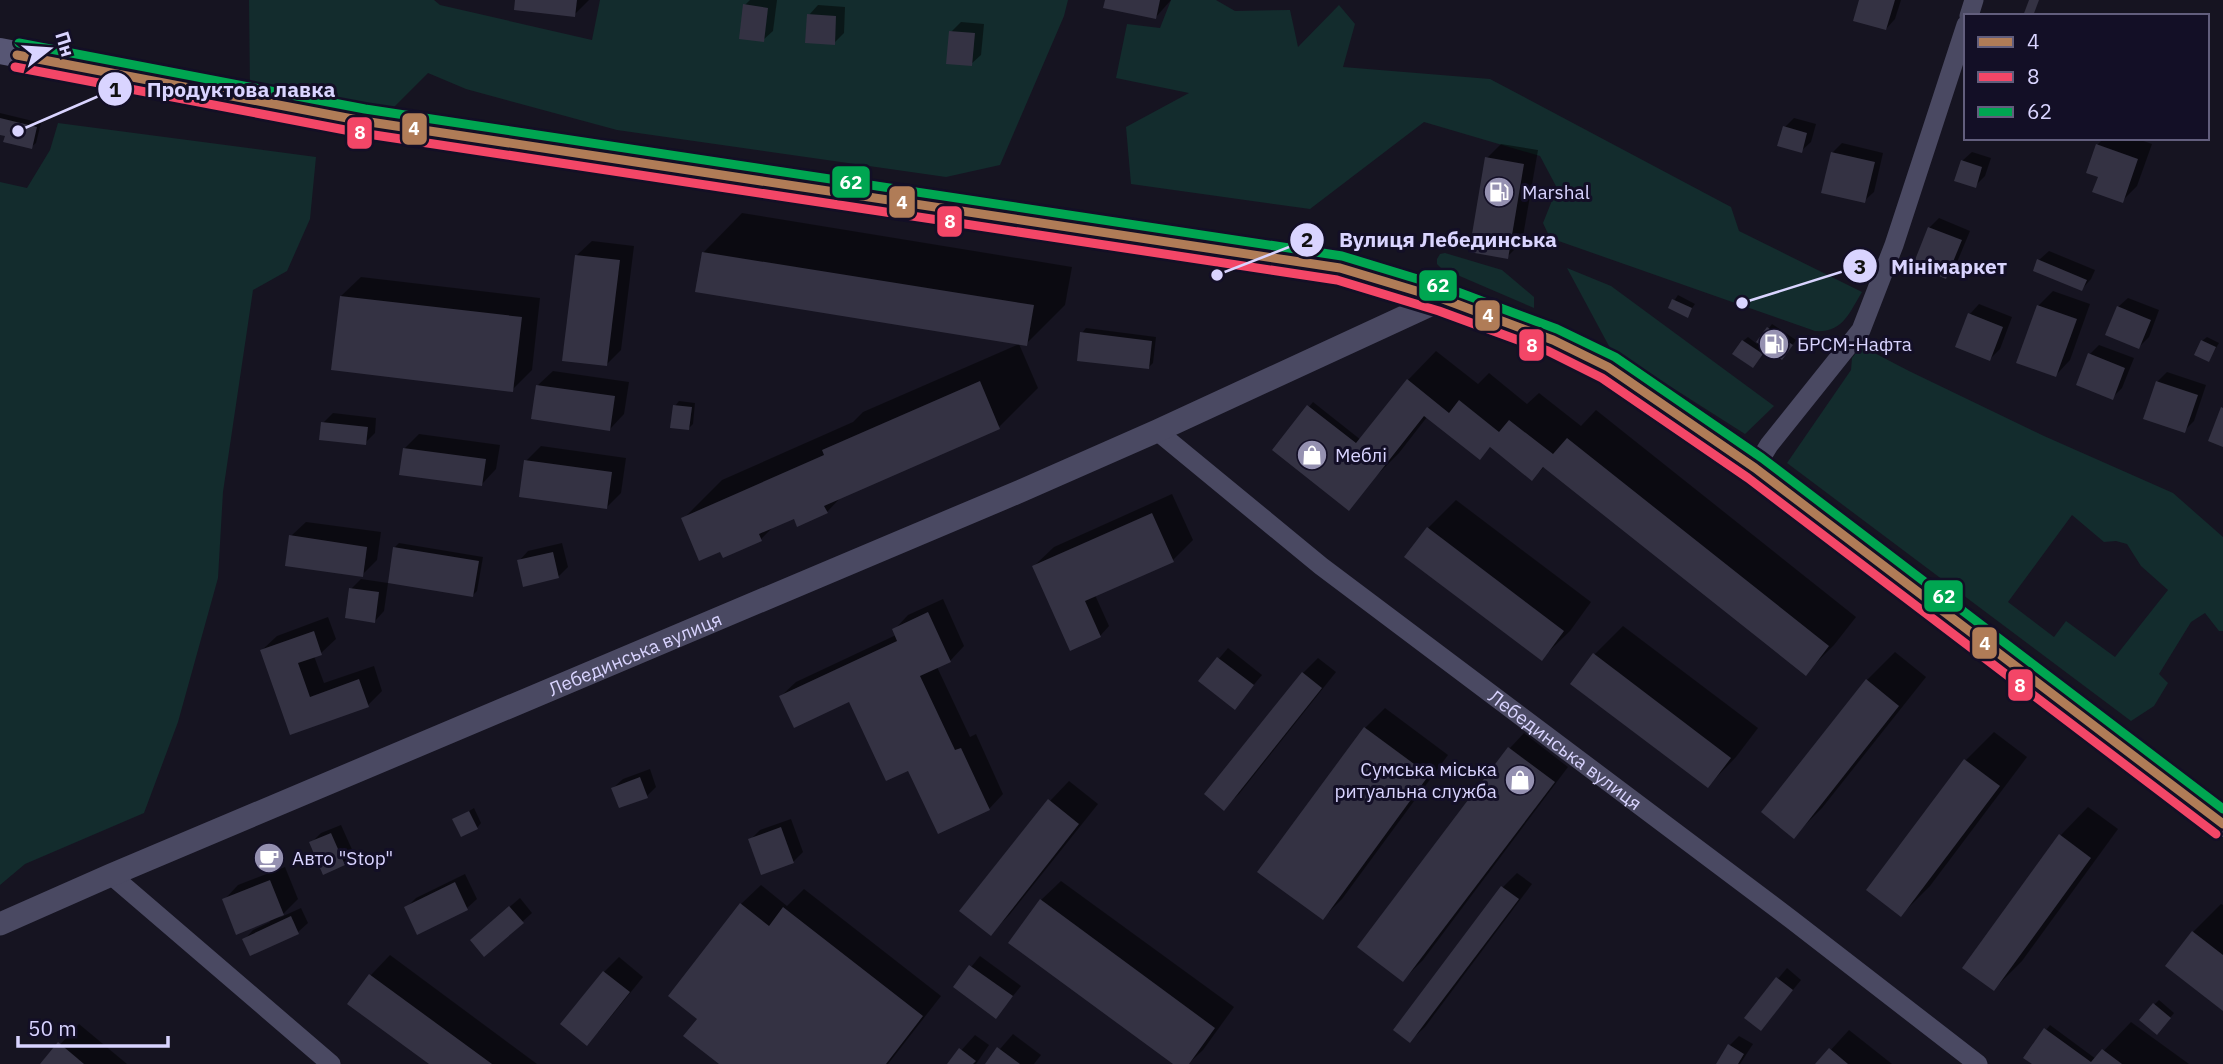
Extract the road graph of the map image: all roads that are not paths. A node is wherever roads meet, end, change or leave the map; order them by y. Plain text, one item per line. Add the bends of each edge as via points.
1 (1964, 31) edge
2 (0, 51) edge
3 (1443, 299) junction
4 (1157, 432) junction
5 (1755, 468) junction
6 (2223, 824) edge
7 (111, 875) junction
8 (0, 924) edge
9 (331, 1064) edge
10 (1978, 1064) edge

1 - 5 street via 1861,331
2 - 3 main road via 363,121 1340,268
3 - 4 street, Лебединська вулиця
3 - 5 main road via 1608,367
4 - 7 street, Лебединська вулиця
4 - 10 street, Лебединська вулиця via 1321,566
5 - 6 main road
7 - 8 street, Лебединська вулиця
7 - 9 street

